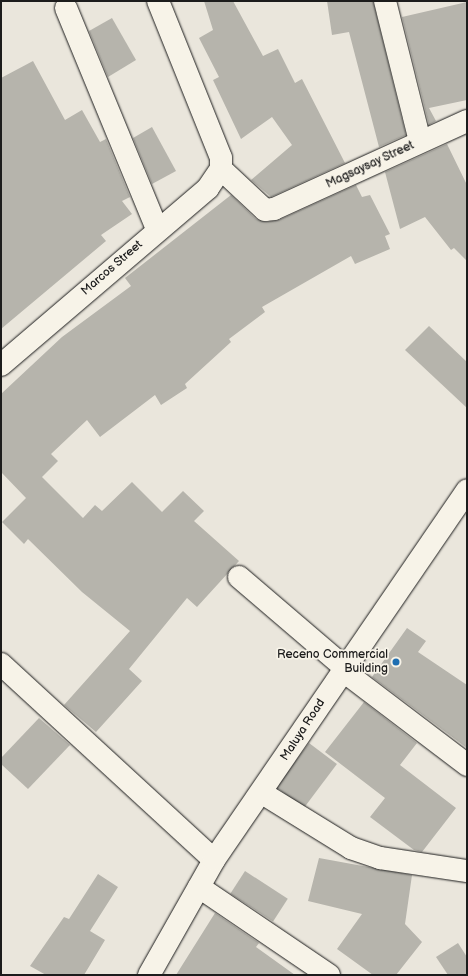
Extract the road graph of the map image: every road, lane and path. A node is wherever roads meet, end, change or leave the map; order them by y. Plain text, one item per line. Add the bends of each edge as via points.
1 (158, 1) edge
2 (385, 1) edge
3 (66, 8) dead end
4 (467, 121) edge
5 (420, 141) junction
6 (221, 169) junction
7 (157, 229) junction
8 (1, 365) edge
9 (467, 490) edge
10 (240, 576) dead end
11 (1, 664) edge
12 (343, 668) junction
13 (467, 765) edge
14 (262, 792) junction
15 (214, 860) junction
16 (467, 871) edge
17 (199, 887) junction
18 (149, 975) edge
19 (329, 975) edge

1 - 6 street via 221,158
2 - 5 street, Magsaysay Street
3 - 7 street
4 - 5 street
5 - 6 street, Magsaysay Street via 274,209 265,210
6 - 7 street, Marcos Street via 208,188
7 - 8 street, Marcos Street
9 - 12 street, Maluya Road
10 - 12 street
11 - 15 street
12 - 13 street
12 - 14 street, Maluya Road
14 - 15 street, Maluya Road
14 - 16 street via 351,848 380,858
15 - 17 street, Maluya Road
17 - 18 street, Maluya Road
17 - 19 street

